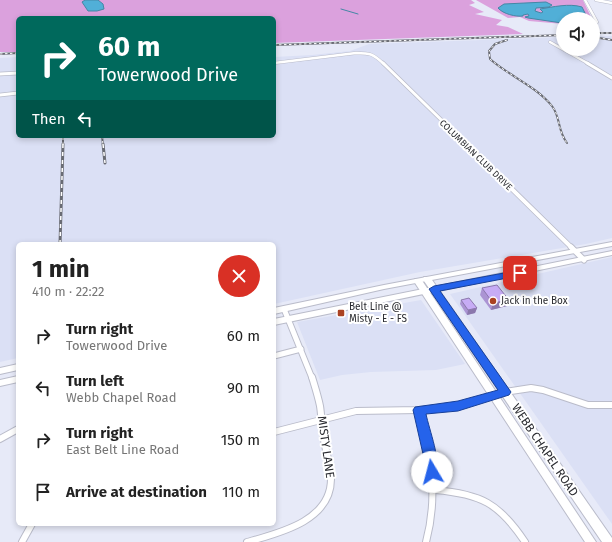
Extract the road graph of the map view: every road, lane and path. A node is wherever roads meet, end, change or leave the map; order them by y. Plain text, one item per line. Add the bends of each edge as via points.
1 (585, 0) edge
2 (596, 0) edge
3 (612, 3) edge
4 (591, 12) edge
5 (550, 42) dead end
6 (276, 63) edge
7 (16, 73) edge
8 (0, 74) edge
9 (612, 78) edge
10 (16, 93) edge
11 (0, 95) edge
12 (612, 244) edge
13 (575, 252) junction
14 (612, 253) edge
15 (584, 260) junction
16 (428, 279) junction
17 (418, 281) junction
18 (434, 289) junction
19 (423, 291) junction
20 (284, 309) junction
21 (276, 311) edge
22 (288, 319) junction
23 (454, 319) junction
24 (444, 321) junction
25 (276, 322) edge
26 (301, 349) junction
27 (276, 355) edge
28 (16, 367) edge
29 (0, 371) edge
30 (16, 379) edge
31 (0, 383) edge
32 (506, 392) junction
33 (494, 396) junction
34 (612, 405) edge
35 (419, 410) junction
36 (322, 419) junction
37 (16, 430) edge
38 (276, 431) edge
39 (0, 440) edge
40 (435, 490) junction
41 (31, 526) edge
42 (22, 542) edge
43 (247, 542) edge
44 (426, 542) edge
45 (525, 542) edge
46 (592, 542) edge
47 (608, 542) edge

1 - 4 street
2 - 3 street
5 - 9 street
6 - 13 street, COLUMBIAN CLUB DRIVE via 368,53 374,55
7 - 8 street
10 - 11 street
12 - 13 main road
13 - 15 street, COLUMBIAN CLUB DRIVE
13 - 16 main road
14 - 15 main road
15 - 18 main road
16 - 17 main road
16 - 18 main road, WEBB CHAPEL ROAD
17 - 19 main road, WEBB CHAPEL ROAD
17 - 20 main road
18 - 19 main road
18 - 23 main road, WEBB CHAPEL ROAD
19 - 22 main road
19 - 24 main road, WEBB CHAPEL ROAD
20 - 21 main road
20 - 22 street, MISTY LANE
22 - 25 main road
22 - 26 street, MISTY LANE
23 - 24 main road
23 - 32 main road, WEBB CHAPEL ROAD
24 - 33 main road, WEBB CHAPEL ROAD
26 - 27 street
26 - 36 street, MISTY LANE via 319,402
28 - 29 main road
30 - 31 main road
32 - 33 street
32 - 34 street via 531,388 588,405
32 - 47 main road, WEBB CHAPEL ROAD
33 - 35 street via 458,406
33 - 46 main road, WEBB CHAPEL ROAD
35 - 36 street via 356,411
35 - 40 street via 430,454
36 - 38 street
36 - 43 street, MISTY LANE via 332,479 324,502 316,512 297,524
37 - 39 street
40 - 44 street via 433,516
40 - 45 street via 462,492 494,506
41 - 42 street

